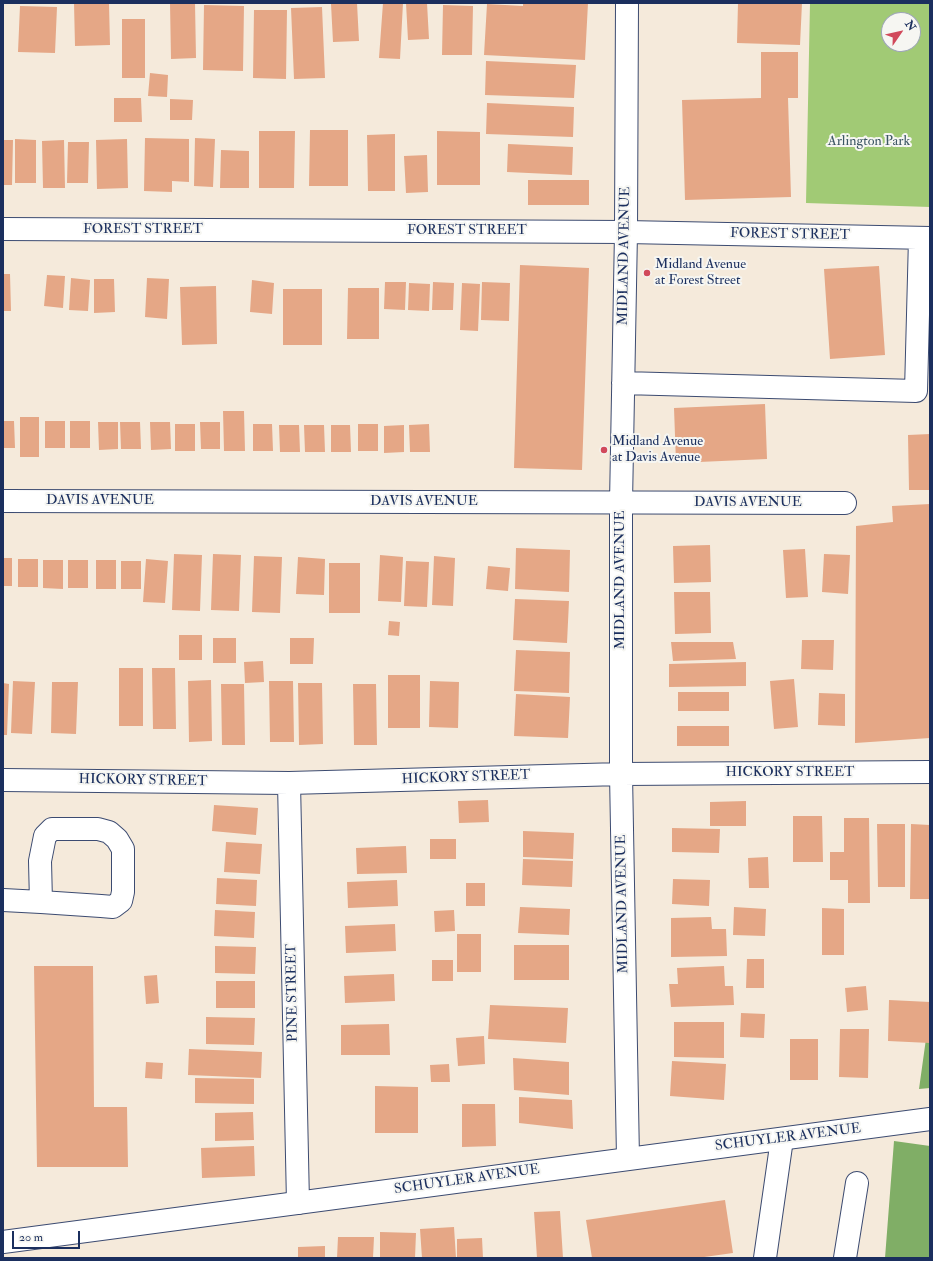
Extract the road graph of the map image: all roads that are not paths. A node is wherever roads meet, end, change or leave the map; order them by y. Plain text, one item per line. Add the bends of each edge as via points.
1 (627, 3) edge
2 (3, 229) edge
3 (626, 232) junction
4 (925, 238) edge
5 (623, 383) junction
6 (3, 501) edge
7 (621, 503) junction
8 (845, 503) dead end
9 (930, 772) edge
10 (621, 774) junction
11 (3, 780) edge
12 (289, 783) junction
13 (3, 900) edge
14 (41, 902) junction
15 (926, 1119) edge
16 (782, 1139) junction
17 (628, 1158) junction
18 (856, 1183) dead end
19 (298, 1203) junction
20 (3, 1242) edge
21 (766, 1258) edge
22 (845, 1258) edge

1 - 3 street, MIDLAND AVENUE
2 - 3 street, FOREST STREET
3 - 4 street, FOREST STREET
3 - 5 street, MIDLAND AVENUE
4 - 5 street via 916,391
5 - 7 street, MIDLAND AVENUE
6 - 7 street, DAVIS AVENUE
7 - 8 street, DAVIS AVENUE
7 - 10 street, MIDLAND AVENUE
9 - 10 street, HICKORY STREET
10 - 12 street, HICKORY STREET
10 - 17 street, MIDLAND AVENUE
11 - 12 street, HICKORY STREET
12 - 19 street, PINE STREET
13 - 14 street
14 - 14 street via 113,907 120,901 123,892 123,849 118,839 109,832 98,829 52,829 45,836 40,861
15 - 16 street, SCHUYLER AVENUE
16 - 17 street, SCHUYLER AVENUE
16 - 21 street
17 - 19 street, SCHUYLER AVENUE
18 - 22 street
19 - 20 street, SCHUYLER AVENUE

